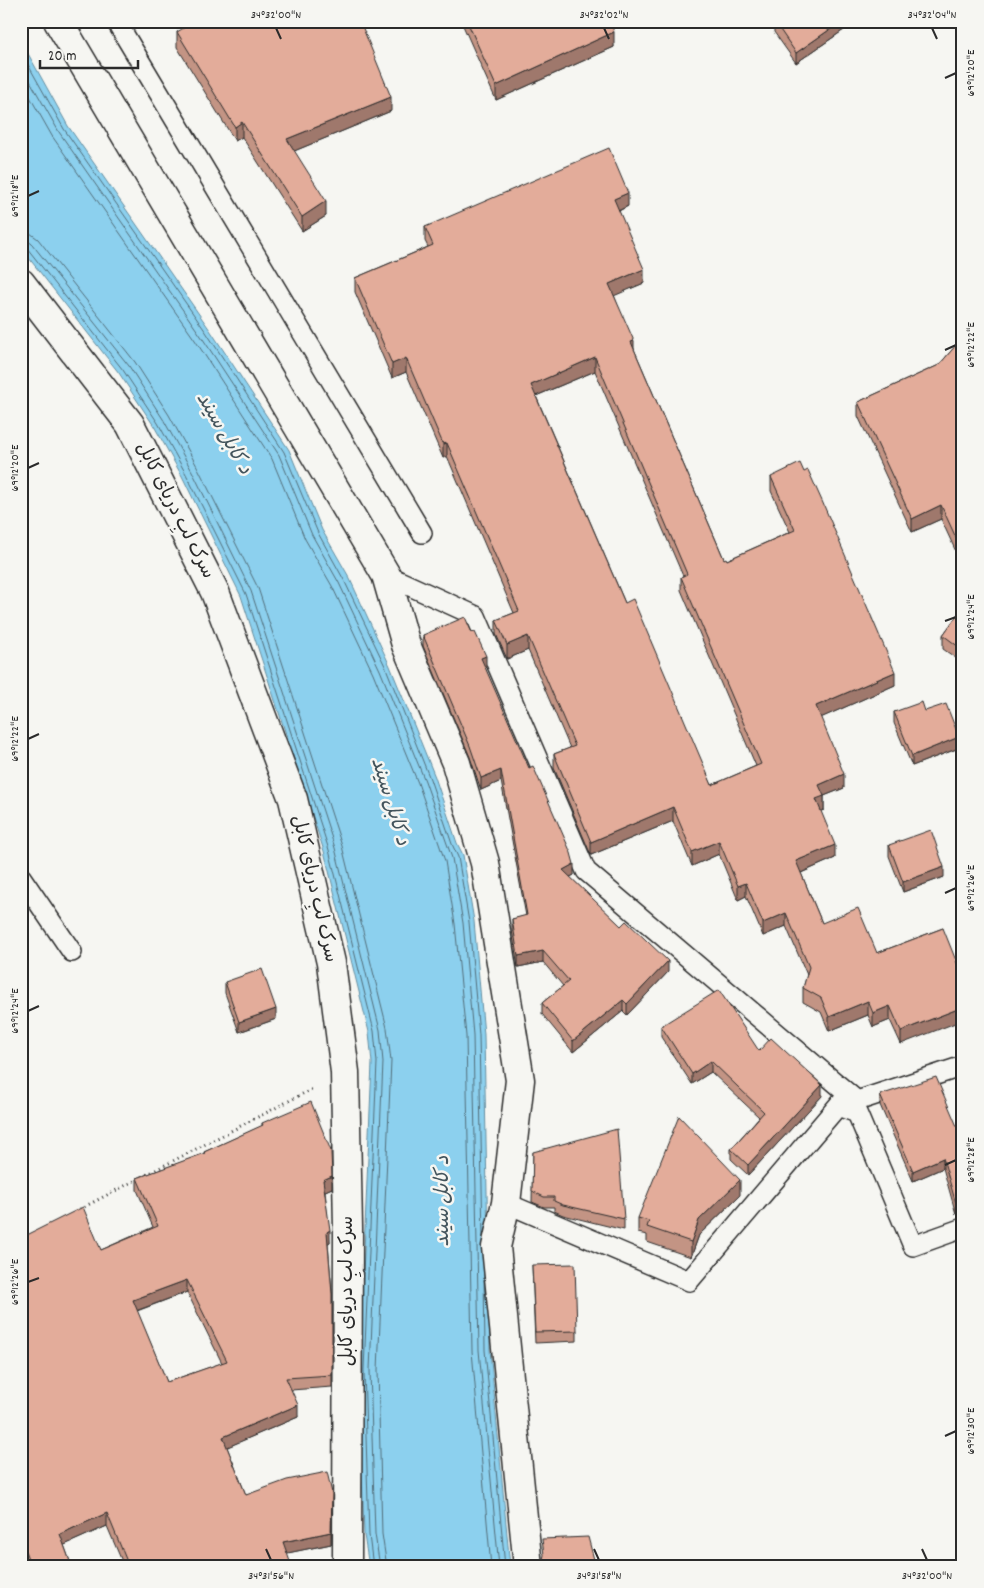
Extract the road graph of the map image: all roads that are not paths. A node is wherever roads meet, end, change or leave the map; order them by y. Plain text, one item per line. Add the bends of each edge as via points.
1 (58, 21) edge
2 (116, 21) edge
3 (21, 283) edge
4 (422, 533) dead end
5 (386, 575) junction
6 (21, 877) edge
7 (72, 952) dead end
8 (963, 1066) edge
9 (843, 1100) junction
10 (506, 1203) junction
11 (963, 1228) edge
12 (348, 1567) edge
13 (528, 1567) edge

1 - 5 street
2 - 4 lane
3 - 12 street, سرک لبِ دریای کابل via 130,424 215,592 293,799 331,963 345,1072
5 - 9 lane via 476,616 586,871
5 - 10 street via 406,645 456,763 485,863 520,1080
6 - 7 lane
8 - 9 lane via 857,1101
9 - 10 lane via 689,1281
9 - 11 lane via 857,1113 913,1246
10 - 13 street via 496,1247

